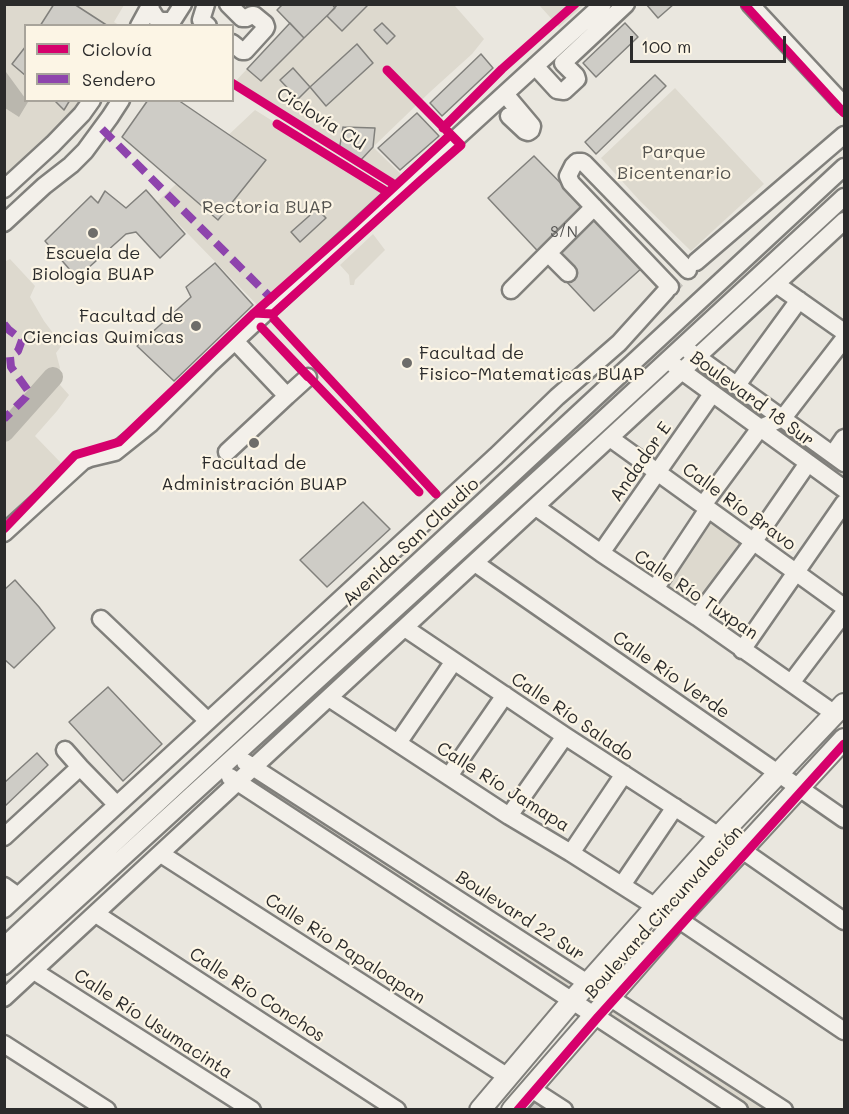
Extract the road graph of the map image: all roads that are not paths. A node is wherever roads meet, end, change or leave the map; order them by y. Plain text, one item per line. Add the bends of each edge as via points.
1 (183, 4) edge
2 (228, 4) edge
3 (603, 4) edge
4 (626, 4) edge
5 (750, 4) edge
6 (150, 6) edge
7 (170, 23) edge
8 (140, 24) edge
9 (234, 45) edge
10 (541, 62) junction
11 (563, 63) junction
12 (505, 94) junction
13 (91, 102) edge
14 (120, 102) edge
15 (844, 105) edge
16 (509, 116) dead end
17 (844, 135) edge
18 (53, 144) junction
19 (71, 165) junction
20 (844, 167) edge
21 (4, 189) edge
22 (844, 197) edge
23 (594, 207) junction
24 (4, 223) edge
25 (841, 231) edge
26 (754, 251) junction
27 (548, 252) junction
28 (780, 255) junction
29 (568, 273) dead end
30 (776, 284) junction
31 (511, 290) dead end
32 (799, 300) junction
33 (844, 332) edge
34 (844, 339) edge
35 (235, 341) junction
36 (619, 343) junction
37 (682, 346) junction
38 (698, 357) junction
39 (637, 360) junction
40 (667, 361) junction
41 (682, 372) junction
42 (308, 376) dead end
43 (737, 385) junction
44 (712, 394) junction
45 (287, 396) junction
46 (783, 418) junction
47 (760, 428) junction
48 (610, 438) junction
49 (844, 438) edge
50 (227, 452) dead end
51 (838, 458) edge
52 (808, 463) junction
53 (657, 473) junction
54 (844, 489) edge
55 (844, 502) edge
56 (536, 507) junction
57 (706, 507) junction
58 (4, 533) edge
59 (753, 541) junction
60 (601, 554) junction
61 (475, 563) junction
62 (796, 572) junction
63 (390, 588) junction
64 (655, 589) junction
65 (844, 607) edge
66 (844, 613) edge
67 (387, 616) junction
68 (697, 617) junction
69 (100, 619) dead end
70 (405, 628) junction
71 (742, 650) junction
72 (454, 661) junction
73 (791, 683) junction
74 (505, 695) junction
75 (329, 698) junction
76 (840, 709) edge
77 (208, 721) junction
78 (565, 736) junction
79 (844, 739) edge
80 (398, 743) junction
81 (65, 750) dead end
82 (236, 755) junction
83 (80, 766) junction
84 (254, 768) junction
85 (219, 771) junction
86 (624, 774) junction
87 (779, 774) junction
88 (449, 776) junction
89 (238, 783) junction
90 (800, 787) junction
91 (117, 805) junction
92 (675, 807) junction
93 (509, 816) junction
94 (844, 819) edge
95 (340, 823) junction
96 (719, 836) junction
97 (4, 837) edge
98 (327, 841) junction
99 (742, 850) junction
100 (571, 852) junction
101 (167, 857) junction
102 (622, 885) junction
103 (11, 891) edge
104 (656, 907) junction
105 (4, 909) edge
106 (96, 914) junction
107 (4, 918) edge
108 (678, 919) junction
109 (844, 921) edge
110 (10, 940) edge
111 (4, 966) edge
112 (34, 971) junction
113 (588, 984) junction
114 (4, 998) edge
115 (609, 998) junction
116 (572, 1001) junction
117 (594, 1014) junction
118 (844, 1031) edge
119 (4, 1044) edge
120 (508, 1077) junction
121 (530, 1088) junction
122 (107, 1110) edge
123 (252, 1110) edge
124 (397, 1110) edge
125 (480, 1110) edge
126 (512, 1110) edge
127 (564, 1110) edge
128 (739, 1110) edge
129 (784, 1110) edge

1 - 7 street
2 - 9 street via 242,18 254,15 266,27 245,51
3 - 10 street
4 - 11 street
5 - 15 street
6 - 7 street via 156,18
6 - 8 street
10 - 11 street via 558,66
10 - 11 street via 557,90 564,91 576,76
10 - 12 street
12 - 16 street via 532,126 531,130 528,132
12 - 35 street
13 - 18 street
14 - 19 street
17 - 23 street via 692,266 585,164 577,162 569,171 569,180
18 - 19 street via 57,157
18 - 21 street
19 - 24 street
20 - 26 street, Avenida San Claudio
22 - 28 street
23 - 27 street
23 - 36 street via 668,289
25 - 30 street
26 - 28 street
26 - 39 street, Avenida San Claudio
27 - 29 street
27 - 31 street
28 - 37 street
30 - 32 street
30 - 38 street
32 - 33 street
32 - 43 street
34 - 46 street
35 - 45 street
35 - 58 street via 120,450 83,461
36 - 39 street
36 - 77 street
37 - 38 street, Boulevard 18 Sur
37 - 40 street
38 - 41 street
38 - 43 street, Boulevard 18 Sur
39 - 63 street, Avenida San Claudio
40 - 41 street, Boulevard 18 Sur
40 - 67 street
41 - 44 street, Boulevard 18 Sur
41 - 48 street
42 - 45 street
43 - 46 street, Boulevard 18 Sur
44 - 47 street, Boulevard 18 Sur
44 - 53 street, Andador E
45 - 50 street
46 - 47 street
46 - 51 street, Boulevard 18 Sur
47 - 52 street, Boulevard 18 Sur
47 - 57 street
48 - 53 street, Calle Río Bravo
48 - 56 street
49 - 51 street
52 - 54 street, Boulevard 18 Sur
52 - 59 street
53 - 57 street, Calle Río Bravo
53 - 60 street, Andador E
55 - 62 street
56 - 60 street, Calle Río Tuxpan
56 - 61 street
57 - 59 street, Calle Río Bravo
57 - 64 street
59 - 62 street, Calle Río Bravo
59 - 68 street
60 - 64 street, Calle Río Tuxpan
61 - 70 street
61 - 87 street, Calle Río Verde
62 - 65 street, Calle Río Bravo
62 - 71 street
63 - 67 street
63 - 110 street, Avenida San Claudio
64 - 68 street, Calle Río Tuxpan
66 - 73 street
67 - 82 street
68 - 71 street, Calle Río Tuxpan
69 - 77 street
70 - 72 street, Calle Río Salado
70 - 75 street
71 - 73 street, Calle Río Tuxpan
72 - 74 street, Calle Río Salado
72 - 80 street
73 - 76 street, Calle Río Tuxpan
74 - 78 street, Calle Río Salado
74 - 88 street
75 - 80 street, Calle Río Jamapa
75 - 84 street
76 - 87 main road, Boulevard Circunvalación
77 - 91 street
78 - 86 street, Calle Río Salado
78 - 93 street
79 - 90 main road, Boulevard Circunvalación
80 - 88 street, Calle Río Jamapa
81 - 83 street
82 - 84 street, Boulevard 22 Sur
82 - 85 street
83 - 91 street
83 - 97 street
84 - 89 street
84 - 95 street, Boulevard 22 Sur
85 - 89 street
85 - 111 street
86 - 92 street, Calle Río Salado
86 - 100 street
87 - 90 street, Calle Río Verde
87 - 96 main road, Boulevard Circunvalación
88 - 93 street, Calle Río Jamapa
89 - 98 street
89 - 101 street
90 - 94 street, Calle Río Verde
90 - 99 main road, Boulevard Circunvalación
91 - 103 street
92 - 96 street, Calle Río Salado
92 - 102 street
93 - 100 street, Calle Río Jamapa
95 - 98 street
95 - 113 street, Boulevard 22 Sur
96 - 104 main road, Boulevard Circunvalación
98 - 116 street
99 - 108 main road, Boulevard Circunvalación
99 - 109 street
100 - 102 street, Calle Río Jamapa
101 - 106 street
101 - 120 street, Calle Río Papaloapan
102 - 104 street, Calle Río Jamapa
103 - 105 street
104 - 113 main road, Boulevard Circunvalación
106 - 112 street
106 - 124 street, Calle Río Conchos
107 - 110 street
108 - 115 main road, Boulevard Circunvalación
108 - 118 street
112 - 114 street
112 - 123 street, Calle Río Usumacinta
113 - 115 street, Boulevard 22 Sur
113 - 116 main road, Boulevard Circunvalación
115 - 117 main road, Boulevard Circunvalación
115 - 129 street, Boulevard 22 Sur
116 - 117 street
116 - 120 main road, Boulevard Circunvalación
117 - 121 main road, Boulevard Circunvalación
117 - 128 street
119 - 122 street
120 - 125 main road, Boulevard Circunvalación
121 - 126 main road, Boulevard Circunvalación
121 - 127 street

